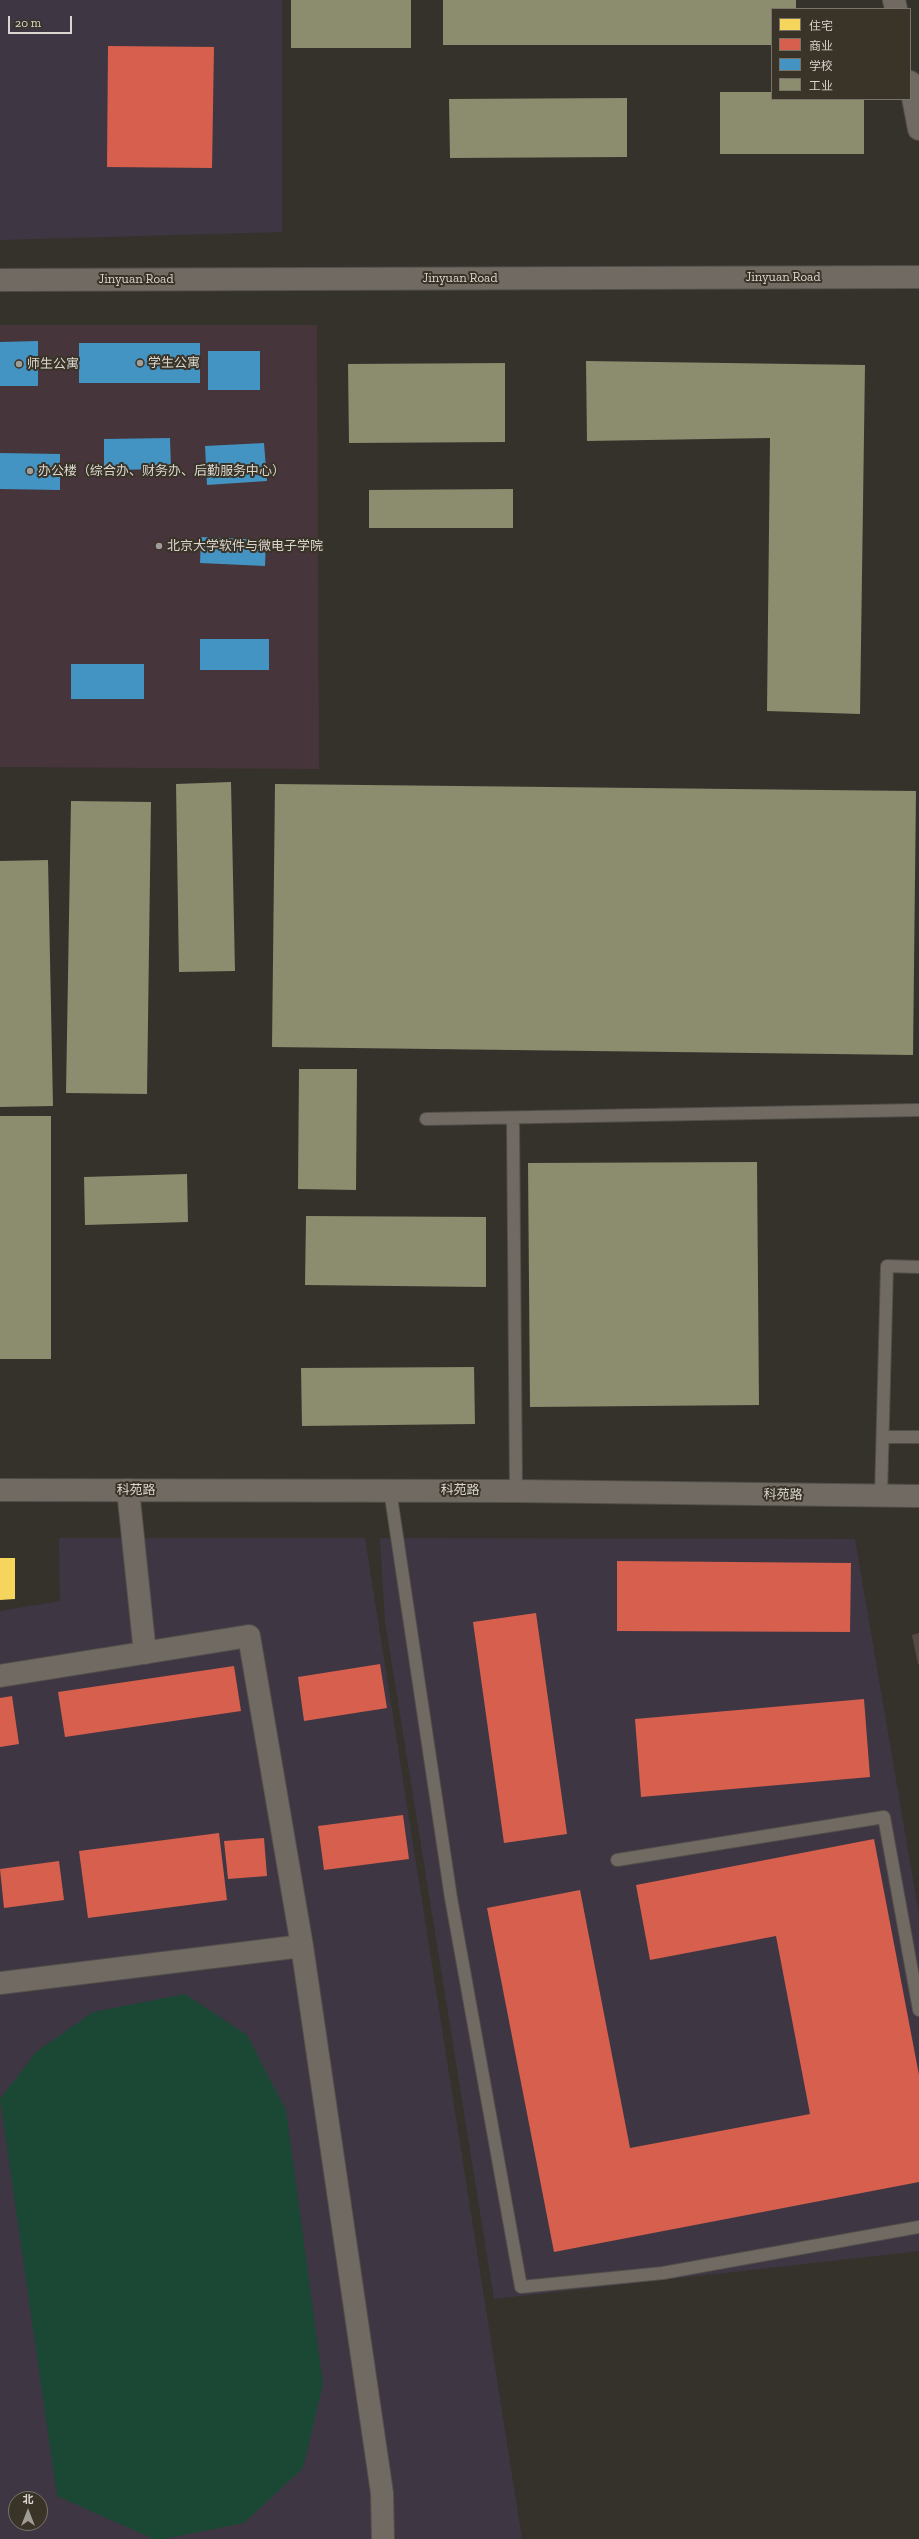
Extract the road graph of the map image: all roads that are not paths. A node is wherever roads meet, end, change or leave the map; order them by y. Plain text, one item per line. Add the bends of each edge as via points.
1 (911, 87) edge
2 (919, 129) edge
3 (919, 277) edge
4 (0, 280) edge
5 (919, 1110) edge
6 (514, 1118) junction
7 (426, 1119) dead end
8 (919, 1267) edge
9 (883, 1437) junction
10 (919, 1437) edge
11 (0, 1490) edge
12 (128, 1490) junction
13 (390, 1490) junction
14 (516, 1491) junction
15 (881, 1496) junction
16 (919, 1496) edge
17 (145, 1653) junction
18 (0, 1676) edge
19 (617, 1860) dead end
20 (302, 1946) junction
21 (0, 1983) edge
22 (919, 2010) edge
23 (919, 2227) edge
24 (383, 2539) edge

1 - 2 street
3 - 4 street, Jinyuan Road
5 - 6 lane
6 - 7 lane
6 - 14 lane
8 - 9 lane via 887,1266
9 - 10 lane
9 - 15 lane
11 - 12 street, 科苑路
12 - 13 street, 科苑路
12 - 17 street
13 - 14 street, 科苑路
13 - 23 lane via 451,1898 521,2287 663,2273
14 - 15 street, 科苑路
15 - 16 street, 科苑路
17 - 18 street
17 - 20 street via 249,1636
19 - 22 lane via 884,1817
20 - 21 street
20 - 24 street via 382,2493

